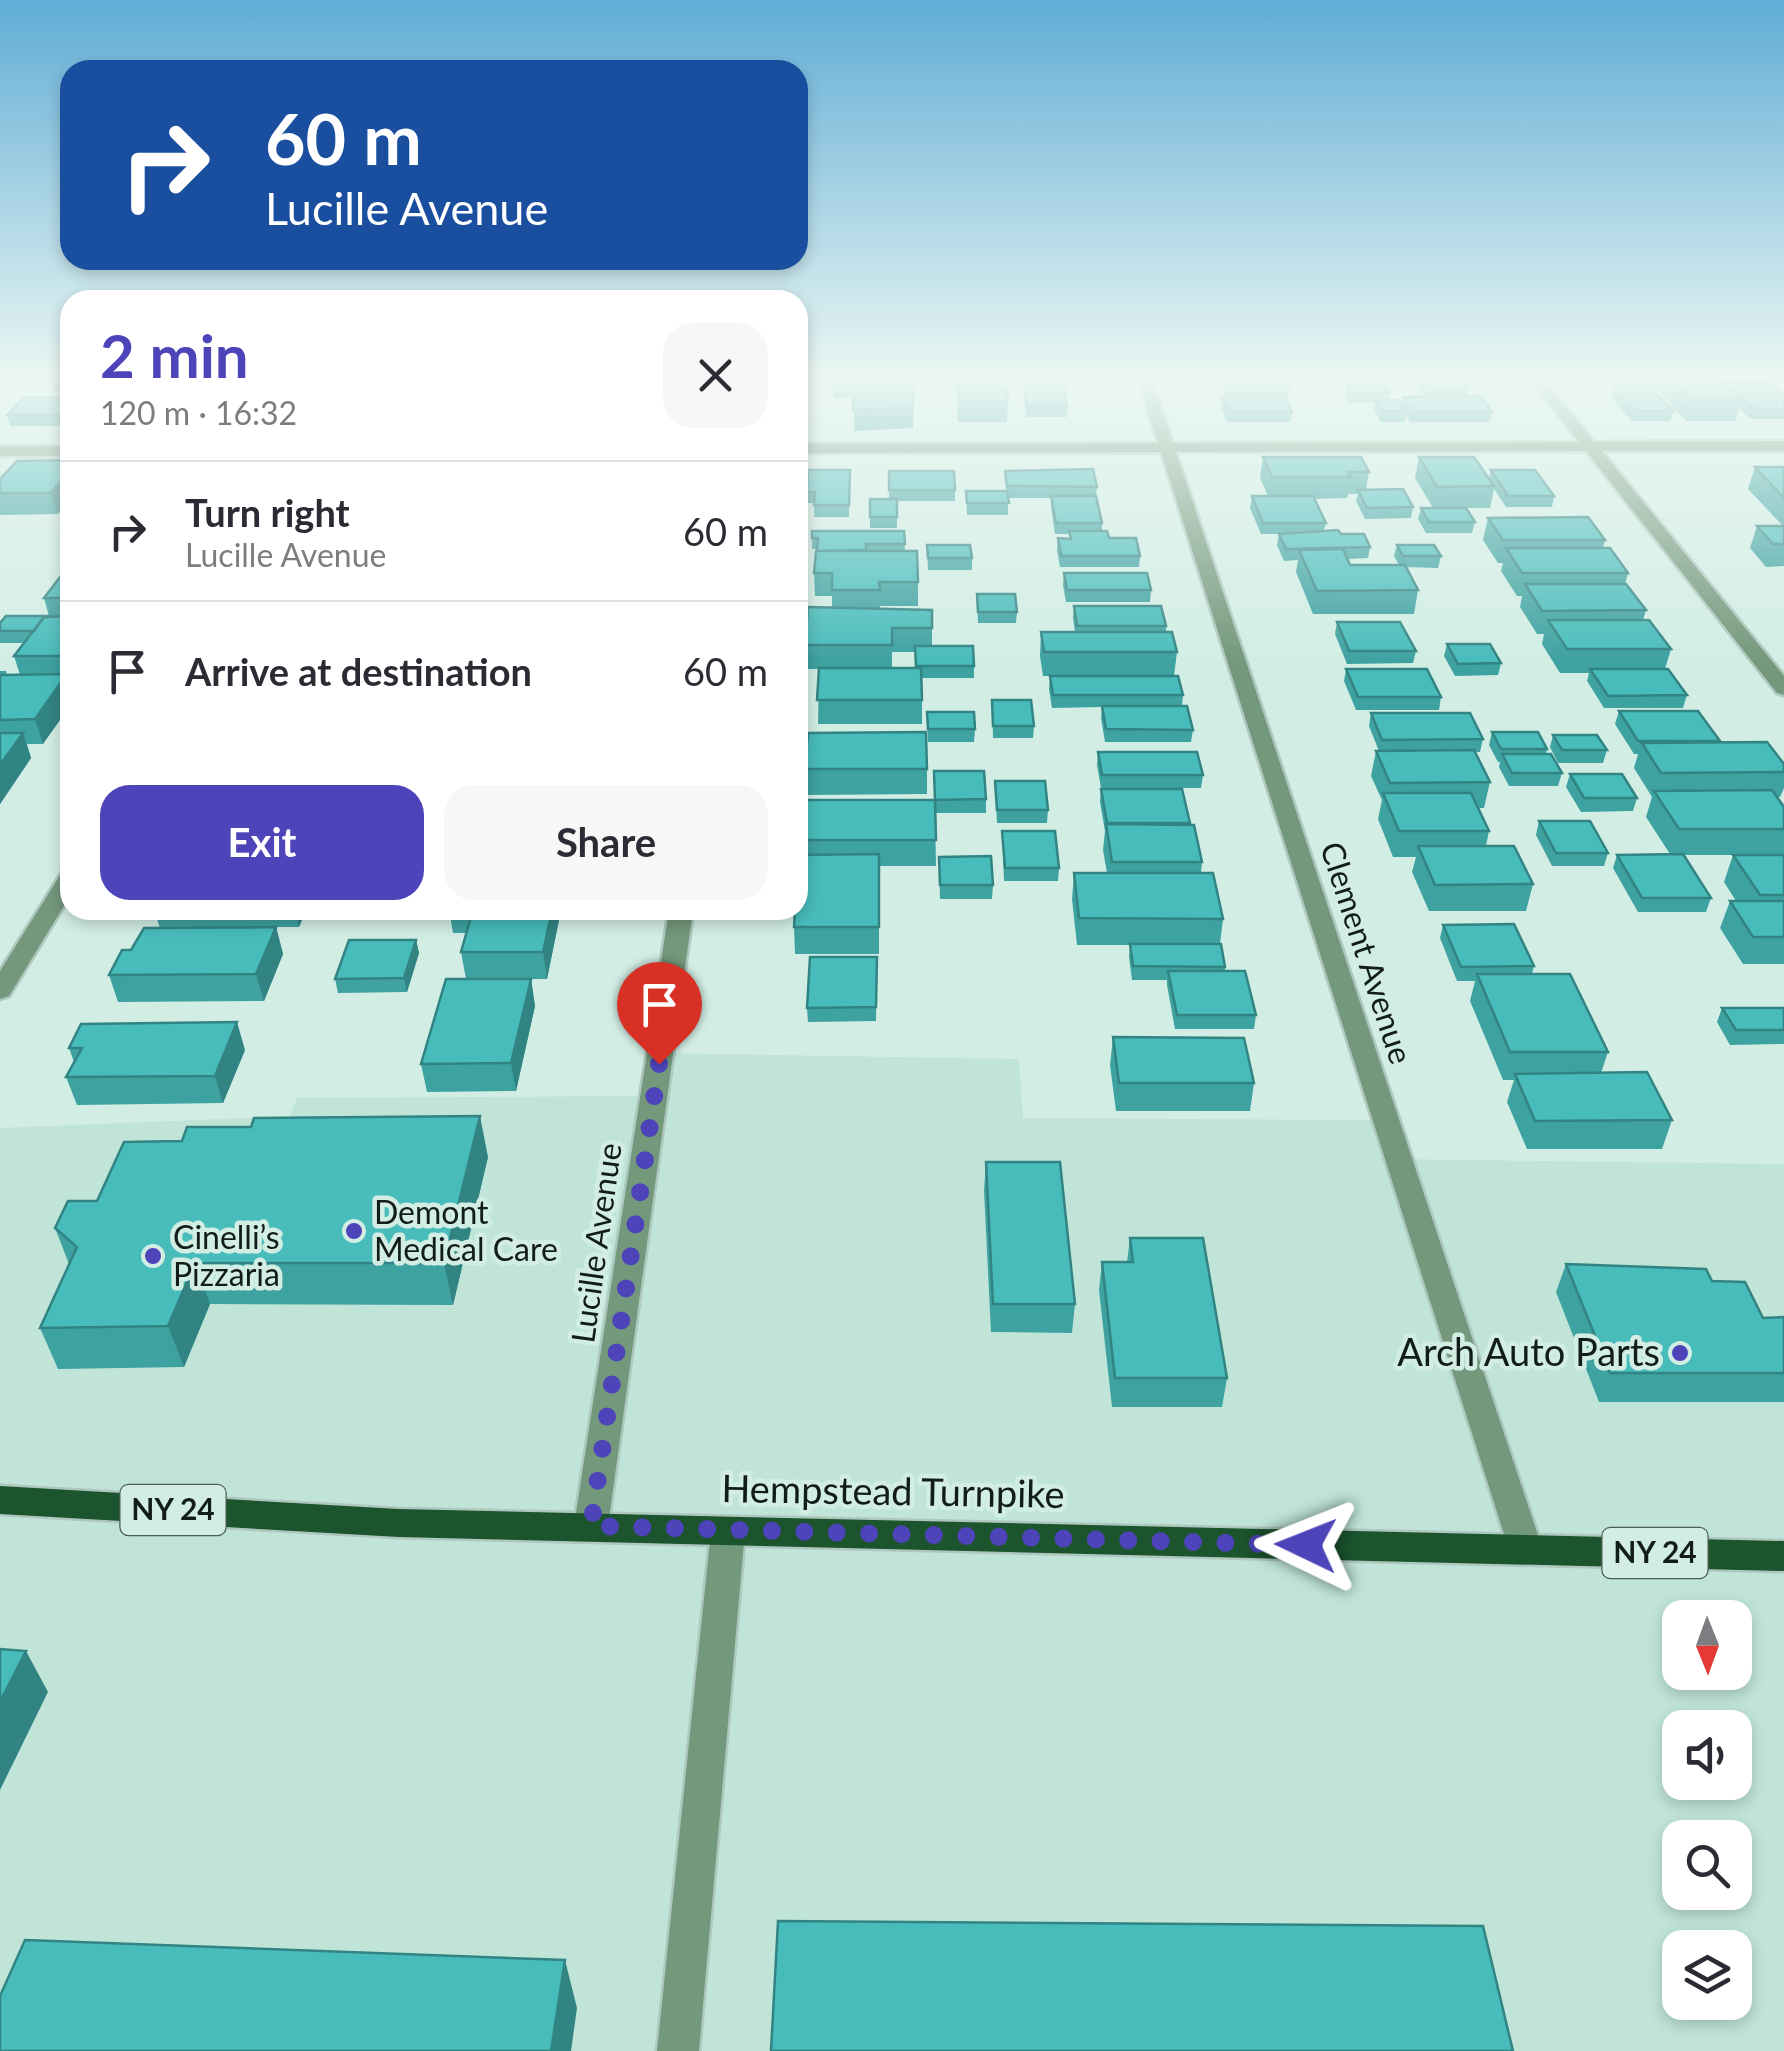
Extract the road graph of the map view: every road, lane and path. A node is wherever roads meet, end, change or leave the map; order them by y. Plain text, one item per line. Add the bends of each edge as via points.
1 (1175, 471) edge
2 (1610, 471) edge
3 (1784, 689) edge
4 (60, 893) edge
5 (680, 920) edge
6 (0, 990) edge
7 (0, 1500) edge
8 (591, 1526) junction
9 (728, 1531) junction
10 (1526, 1550) junction
11 (1784, 1556) edge
12 (678, 2051) edge

1 - 10 street, Clement Avenue
2 - 3 street
4 - 6 street
5 - 8 street, Lucille Avenue
7 - 8 main road, Hempstead Turnpike / NY 24 via 399,1524
8 - 9 main road, Hempstead Turnpike / NY 24
9 - 10 main road, Hempstead Turnpike / NY 24
9 - 12 street
10 - 11 main road, Hempstead Turnpike / NY 24

